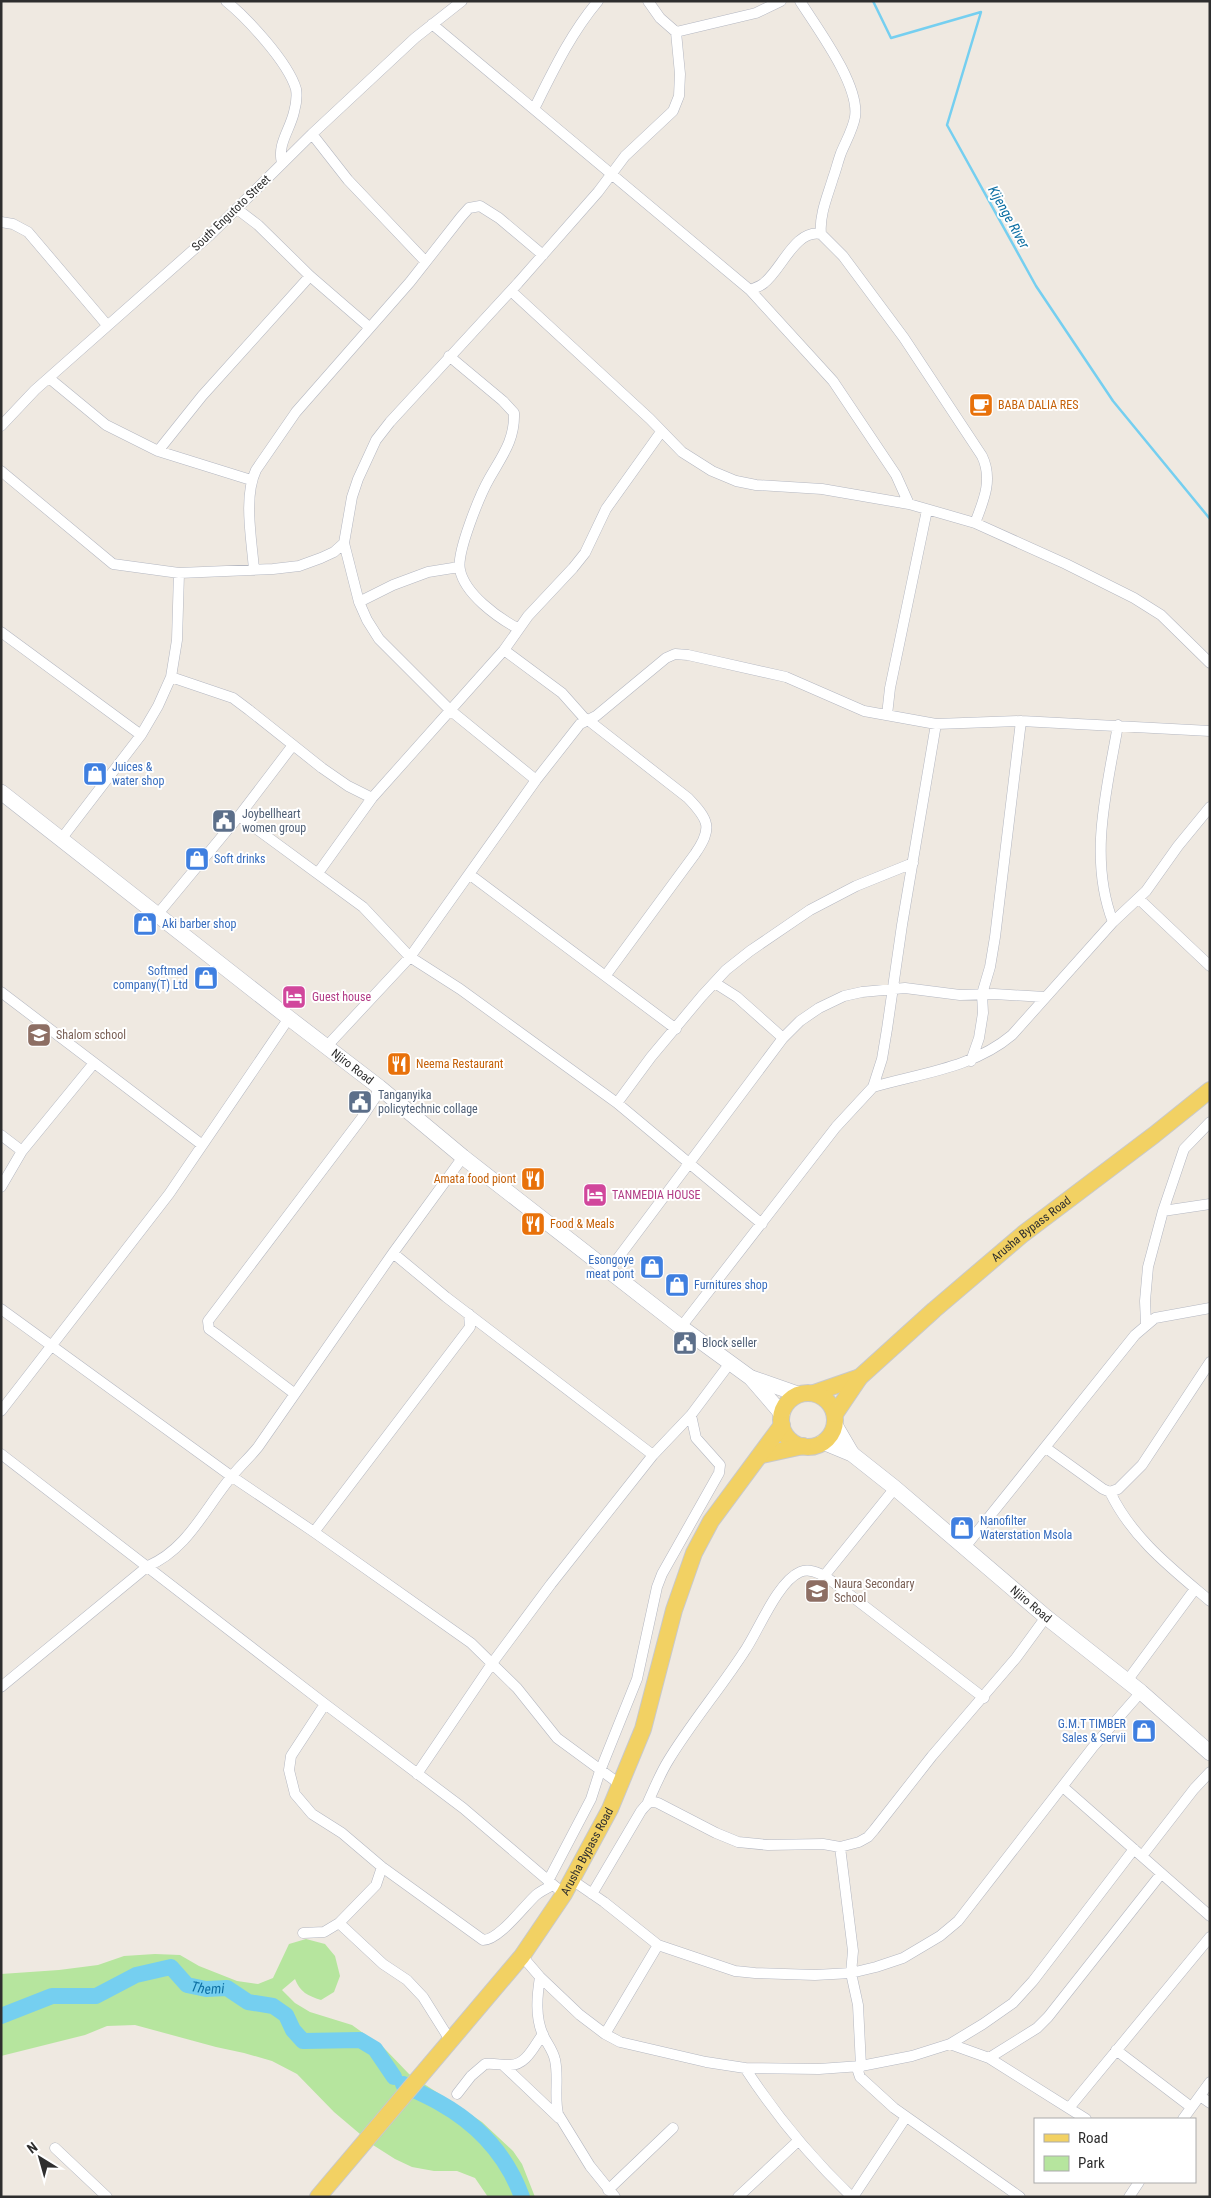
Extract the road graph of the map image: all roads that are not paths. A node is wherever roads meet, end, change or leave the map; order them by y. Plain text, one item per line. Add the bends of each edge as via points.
1 (226, 1) edge
2 (462, 1) edge
3 (598, 1) edge
4 (648, 1) edge
5 (781, 1) edge
6 (800, 1) edge
7 (432, 24) junction
8 (676, 32) junction
9 (534, 109) junction
10 (312, 134) junction
11 (282, 163) junction
12 (612, 175) junction
13 (237, 209) junction
14 (1, 222) edge
15 (821, 234) junction
16 (543, 255) junction
17 (425, 261) junction
18 (310, 276) junction
19 (750, 290) junction
20 (511, 291) junction
21 (107, 325) junction
22 (369, 327) junction
23 (449, 356) junction
24 (49, 378) junction
25 (1, 426) edge
26 (661, 432) junction
27 (158, 451) junction
28 (1, 471) edge
29 (251, 480) junction
30 (909, 504) junction
31 (926, 510) junction
32 (975, 523) junction
33 (344, 543) junction
34 (459, 567) junction
35 (254, 570) junction
36 (179, 572) junction
37 (359, 602) junction
38 (517, 628) junction
39 (1, 632) edge
40 (504, 650) junction
41 (1210, 663) edge
42 (171, 677) junction
43 (450, 710) junction
44 (887, 715) junction
45 (587, 720) junction
46 (1021, 720) junction
47 (936, 724) junction
48 (1118, 724) junction
49 (1210, 731) edge
50 (140, 735) junction
51 (293, 745) junction
52 (536, 780) junction
53 (1, 792) edge
54 (372, 798) junction
55 (1210, 806) edge
56 (239, 816) junction
57 (62, 838) junction
58 (913, 863) junction
59 (318, 873) junction
60 (469, 874) junction
61 (1138, 899) junction
62 (157, 916) junction
63 (1113, 922) junction
64 (410, 957) junction
65 (1210, 966) edge
66 (606, 975) junction
67 (715, 983) junction
68 (893, 988) junction
69 (1, 992) edge
70 (982, 994) junction
71 (1045, 997) junction
72 (289, 1018) junction
73 (676, 1029) junction
74 (783, 1038) junction
75 (327, 1046) junction
76 (971, 1061) junction
77 (94, 1062) junction
78 (379, 1087) junction
79 (873, 1088) junction
80 (1210, 1090) edge
81 (617, 1103) junction
82 (1210, 1122) edge
83 (1, 1135) edge
84 (201, 1144) junction
85 (22, 1151) junction
86 (463, 1157) junction
87 (690, 1163) junction
88 (1, 1187) edge
89 (1210, 1204) edge
90 (1163, 1211) junction
91 (762, 1224) junction
92 (393, 1253) junction
93 (608, 1270) junction
94 (1, 1309) edge
95 (1208, 1311) edge
96 (470, 1314) junction
97 (1146, 1324) junction
98 (681, 1327) junction
99 (51, 1346) junction
100 (1210, 1362) edge
101 (730, 1363) junction
102 (860, 1376) junction
103 (751, 1378) junction
104 (295, 1394) junction
105 (806, 1394) junction
106 (1, 1411) edge
107 (691, 1415) junction
108 (782, 1420) junction
109 (835, 1420) junction
110 (823, 1442) junction
111 (803, 1446) junction
112 (1046, 1448) junction
113 (1, 1454) edge
114 (852, 1454) junction
115 (653, 1455) junction
116 (762, 1455) junction
117 (231, 1476) junction
118 (895, 1488) junction
119 (1110, 1492) junction
120 (314, 1532) junction
121 (965, 1547) junction
122 (148, 1566) junction
123 (824, 1576) junction
124 (1195, 1588) junction
125 (1210, 1601) edge
126 (1046, 1617) junction
127 (493, 1662) junction
128 (1127, 1681) junction
129 (1, 1687) edge
130 (1141, 1692) junction
131 (984, 1698) junction
132 (325, 1704) junction
133 (1210, 1753) edge
134 (600, 1771) junction
135 (1210, 1772) edge
136 (417, 1774) junction
137 (621, 1785) junction
138 (1063, 1787) junction
139 (648, 1802) junction
140 (840, 1848) junction
141 (1134, 1849) junction
142 (1142, 1856) junction
143 (382, 1867) junction
144 (1161, 1874) junction
145 (572, 1880) junction
146 (555, 1887) junction
147 (592, 1894) junction
148 (1210, 1916) edge
149 (339, 1923) junction
150 (303, 1932) dead end
151 (1210, 1937) edge
152 (658, 1945) junction
153 (522, 1956) junction
154 (851, 1973) junction
155 (540, 1977) junction
156 (543, 2034) junction
157 (605, 2034) junction
158 (450, 2040) junction
159 (950, 2044) junction
160 (1116, 2050) junction
161 (989, 2058) junction
162 (503, 2064) junction
163 (860, 2066) junction
164 (745, 2068) junction
165 (1210, 2082) edge
166 (457, 2094) dead end
167 (1200, 2096) junction
168 (1210, 2104) edge
169 (1191, 2107) junction
170 (1069, 2108) junction
171 (906, 2117) junction
172 (1084, 2118) edge
173 (1184, 2118) edge
174 (563, 2122) junction
175 (673, 2128) dead end
176 (798, 2141) junction
177 (55, 2148) dead end
178 (1138, 2183) edge
179 (611, 2193) edge
180 (107, 2197) edge
181 (318, 2197) edge
182 (738, 2197) edge
183 (852, 2197) edge
184 (1020, 2197) edge
185 (1129, 2197) edge

1 - 11 street via 280,60 296,88 294,111 280,150
2 - 7 street, South Engutoto Street
3 - 9 street via 559,60
4 - 8 street
5 - 8 street via 756,13
6 - 15 street via 849,83 855,109 854,122 826,202
7 - 9 street
7 - 10 street, South Engutoto Street
8 - 12 street via 680,74 677,102 670,113 622,159
9 - 12 street
10 - 11 street, South Engutoto Street
10 - 17 street via 348,180
11 - 13 street, South Engutoto Street
12 - 16 street
12 - 19 street
13 - 18 street
13 - 21 street, South Engutoto Street
14 - 21 street via 28,232
15 - 19 street via 808,234 764,283
15 - 32 street via 843,256 904,338 982,456 988,478
16 - 17 street via 499,218 475,206 461,217
16 - 20 street
17 - 22 street
18 - 22 street
18 - 27 street via 202,396
19 - 30 street via 833,381 896,475
20 - 23 street
20 - 26 street
21 - 24 street, South Engutoto Street
22 - 29 street via 296,412
23 - 33 street via 376,440 352,497
23 - 34 street via 514,413 514,429 480,496
24 - 25 street, South Engutoto Street
24 - 27 street via 106,425
26 - 30 street via 697,463 736,481 822,488
26 - 38 street via 606,509 585,553
27 - 29 street
28 - 36 street via 113,564
29 - 35 street
30 - 31 street
31 - 32 street
31 - 44 street
32 - 41 street via 1134,598 1161,615
33 - 35 street via 334,552 299,566
33 - 37 street
34 - 37 street via 428,572
34 - 38 street via 480,602 496,617
35 - 36 street
36 - 42 street via 178,632
37 - 43 street via 379,639
38 - 40 street
39 - 50 street
40 - 43 street
40 - 45 street via 562,693
42 - 50 street
42 - 51 street via 232,698
43 - 52 street
43 - 54 street
44 - 45 street via 856,708 786,677 675,654
44 - 47 street
45 - 52 street via 574,731
45 - 66 street via 688,798 701,813 706,826 706,836 695,854
46 - 47 street
46 - 48 street
46 - 70 street via 990,968
47 - 58 street
48 - 49 street
48 - 63 street via 1102,817 1100,878
50 - 57 street
51 - 54 street via 348,786
51 - 56 street
52 - 60 street
53 - 57 street, Njiro Road
54 - 59 street
55 - 61 street
56 - 59 street
56 - 62 street
57 - 62 street, Njiro Road
58 - 67 street via 856,886 810,910 750,951
58 - 68 street
59 - 64 street via 364,907
60 - 64 street
60 - 66 street
61 - 63 street
61 - 65 street
62 - 72 street, Njiro Road
63 - 71 street
64 - 75 street
64 - 81 street via 460,989
66 - 73 street
67 - 73 street
67 - 74 street via 737,997
68 - 70 street
68 - 74 street via 844,996 800,1021
68 - 79 street via 882,1059
69 - 77 street
70 - 71 street
70 - 76 street via 979,1038
71 - 76 street via 1012,1035
72 - 75 street, Njiro Road
72 - 84 street
73 - 81 street
74 - 87 street
75 - 78 street, Njiro Road
76 - 79 street
77 - 84 street
77 - 85 street
78 - 86 street, Njiro Road
78 - 104 street via 376,1098 361,1119 208,1321 207,1325 216,1334
79 - 91 street via 836,1127
80 - 102 main road, Arusha Bypass Road via 1023,1234
81 - 87 street
82 - 90 street via 1184,1149
83 - 85 street
84 - 99 street via 169,1194
85 - 88 street
86 - 92 street
86 - 93 street, Njiro Road
87 - 91 street
87 - 93 street
89 - 90 street
90 - 97 street via 1148,1267
91 - 98 street
92 - 96 street
92 - 104 street
93 - 98 street, Njiro Road
94 - 99 street
95 - 97 street via 1167,1315
96 - 115 street
96 - 120 street via 470,1327 464,1336
97 - 112 street
98 - 101 street, Njiro Road
99 - 106 street
99 - 117 street
100 - 119 street via 1142,1465 1125,1484
101 - 103 street, Njiro Road
101 - 107 street
102 - 105 main road, Arusha Bypass Road
102 - 109 main road, Arusha Bypass Road
103 - 105 street, Njiro Road
103 - 108 street, Njiro Road
104 - 117 street via 254,1452
105 - 108 main road, Arusha Bypass Road via 791,1399
105 - 109 main road via 828,1400
107 - 115 street
107 - 134 street via 696,1438 720,1465 719,1473 662,1574 637,1680
108 - 111 main road via 789,1439
108 - 116 main road, Arusha Bypass Road
109 - 110 main road, Arusha Bypass Road via 829,1437
109 - 114 street, Njiro Road
110 - 111 main road
110 - 114 street, Njiro Road
111 - 116 main road
112 - 119 street
112 - 121 street
113 - 122 street
114 - 118 street, Njiro Road
115 - 127 street
116 - 137 main road, Arusha Bypass Road via 711,1521 694,1554 674,1610 642,1729
117 - 120 street
117 - 122 street via 181,1544
118 - 121 street, Njiro Road
118 - 123 street
119 - 124 street via 1137,1535
120 - 127 street via 440,1620
121 - 126 street, Njiro Road
122 - 129 street
122 - 132 street
123 - 131 street
123 - 139 street via 807,1570 785,1584 745,1650 667,1763
124 - 125 street
124 - 128 street
126 - 128 street, Njiro Road
126 - 131 street
127 - 134 street via 557,1738
127 - 136 street
128 - 130 street, Njiro Road
130 - 133 street, Njiro Road
130 - 138 street via 1092,1747
131 - 140 street via 932,1756 868,1837
132 - 136 street
132 - 143 street via 291,1756 289,1770 295,1794 312,1814 355,1843
134 - 137 street
134 - 146 street via 592,1799
135 - 142 street
136 - 146 street via 470,1814
137 - 145 main road, Arusha Bypass Road
138 - 141 street
138 - 154 street via 950,1930 903,1958
139 - 140 street via 658,1802 716,1834 738,1842 823,1844
139 - 147 street
140 - 154 street via 853,1951
141 - 142 street
141 - 159 street via 1013,2003
142 - 144 street
143 - 146 street via 483,1940 496,1934 535,1896
143 - 149 street via 376,1885
144 - 148 street
144 - 161 street via 1048,2017 1037,2028
145 - 146 main road, Arusha Bypass Road
145 - 147 street
146 - 153 main road, Arusha Bypass Road
147 - 152 street
149 - 150 street via 324,1932
149 - 158 street via 383,1964 407,1980 423,1997
151 - 160 street
152 - 154 street via 735,1971 815,1975
152 - 157 street
153 - 155 street
153 - 158 main road, Arusha Bypass Road
154 - 163 street via 858,2005
155 - 156 street via 537,1995
155 - 157 street
156 - 162 street via 525,2060 517,2064
156 - 174 street via 556,2060 556,2106
157 - 164 street via 620,2042
158 - 181 main road, Arusha Bypass Road
159 - 161 street
159 - 163 street via 912,2056
160 - 169 street
160 - 170 street
161 - 170 street
162 - 166 street via 485,2064
162 - 174 street
163 - 164 street
163 - 171 street via 860,2077
164 - 176 street
165 - 167 street
167 - 168 street
167 - 169 street
169 - 173 street
170 - 172 street
171 - 183 street
171 - 184 street
174 - 179 street
175 - 179 street
176 - 182 street
176 - 183 street
177 - 180 street
178 - 185 street

